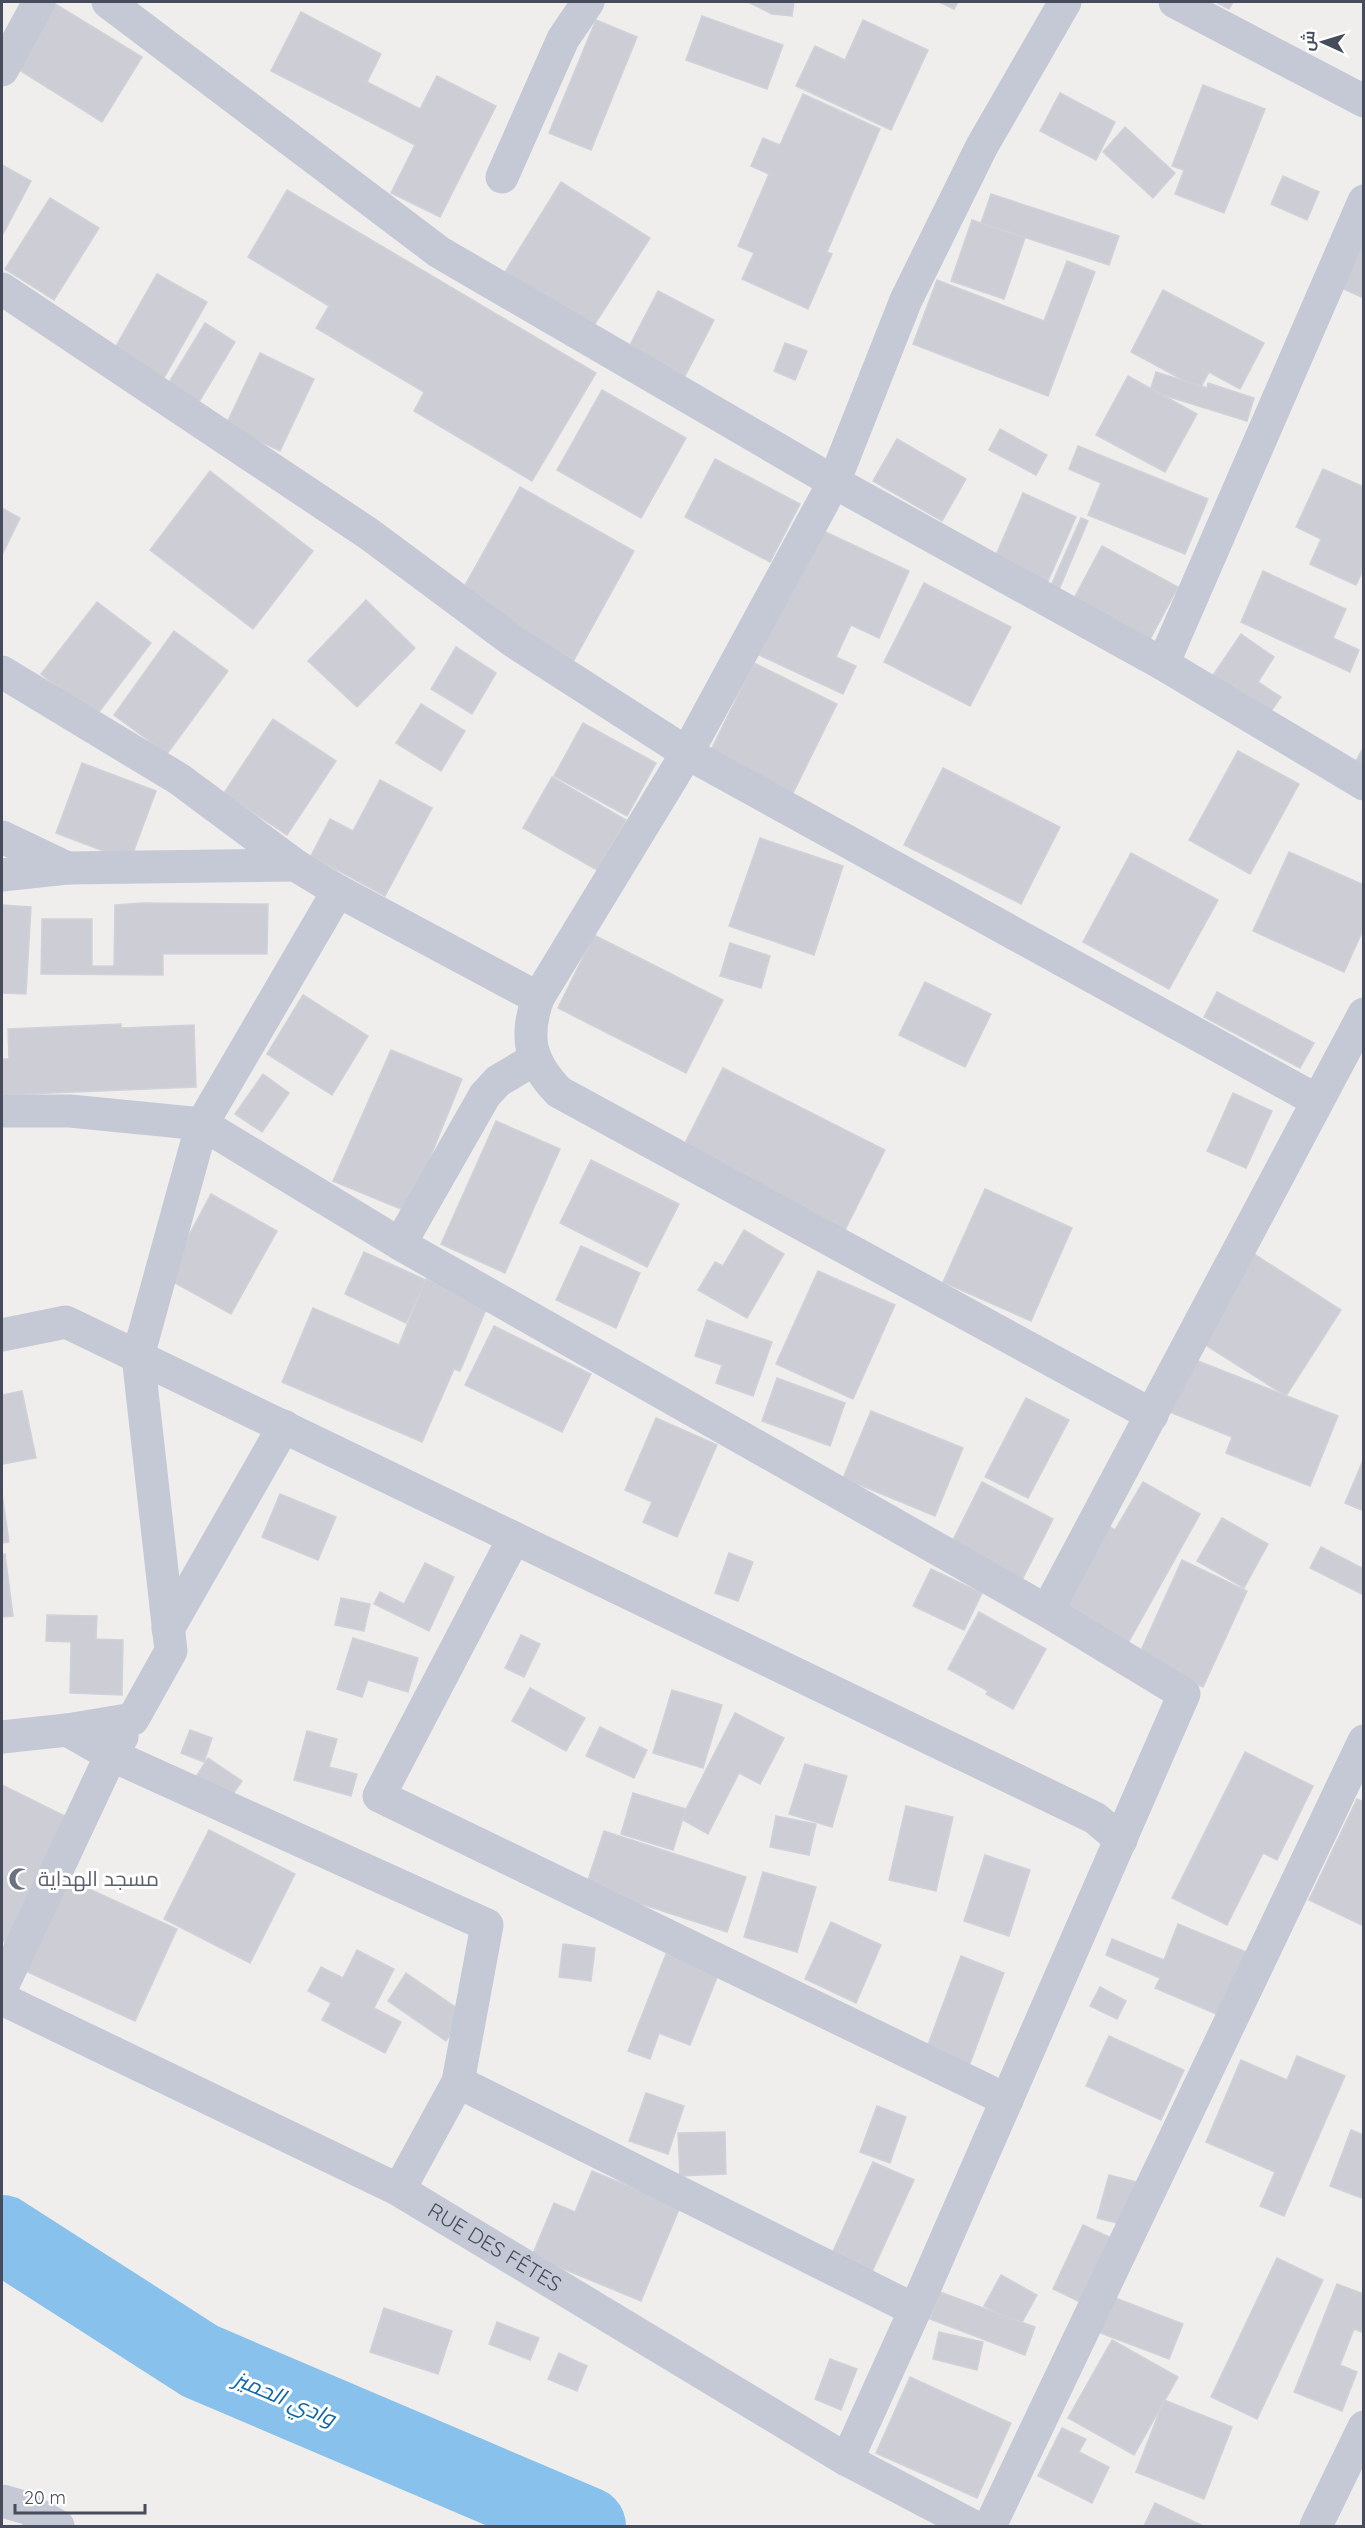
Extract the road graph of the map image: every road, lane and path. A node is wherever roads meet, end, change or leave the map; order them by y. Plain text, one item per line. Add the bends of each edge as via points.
1 (39, 2) edge
2 (108, 2) edge
3 (588, 2) edge
4 (1065, 2) edge
5 (1175, 2) edge
6 (2, 70) edge
7 (1364, 101) edge
8 (502, 177) dead end
9 (1364, 201) edge
10 (2, 289) edge
11 (834, 482) junction
12 (1164, 664) junction
13 (2, 672) edge
14 (687, 753) junction
15 (1364, 784) edge
16 (2, 837) edge
17 (296, 865) junction
18 (67, 868) junction
19 (2, 875) edge
20 (338, 891) junction
21 (538, 998) junction
22 (1364, 1014) edge
23 (535, 1059) junction
24 (1316, 1100) junction
25 (2, 1111) edge
26 (202, 1124) junction
27 (400, 1244) junction
28 (2, 1335) edge
29 (138, 1356) junction
30 (1152, 1414) junction
31 (284, 1426) junction
32 (514, 1538) junction
33 (1047, 1611) junction
34 (168, 1629) junction
35 (133, 1719) junction
36 (67, 1730) junction
37 (2, 1737) edge
38 (1364, 1741) edge
39 (111, 1755) junction
40 (1120, 1840) junction
41 (2, 1987) edge
42 (2, 1999) edge
43 (458, 2082) junction
44 (1007, 2100) junction
45 (399, 2190) junction
46 (915, 2310) junction
47 (1364, 2427) edge
48 (847, 2460) junction
49 (2, 2501) edge
50 (58, 2526) edge
51 (973, 2526) edge
52 (990, 2526) edge
53 (1316, 2526) edge

1 - 6 street
2 - 11 street via 439,252
3 - 8 street via 562,39
4 - 11 street via 982,146 906,300
5 - 7 street
9 - 12 street
10 - 14 street via 369,534 513,641
11 - 12 street
11 - 14 street
12 - 15 street
13 - 17 street via 179,779
14 - 21 street
14 - 24 street
16 - 18 street
17 - 18 street
17 - 20 street
18 - 19 street
20 - 21 street
20 - 26 street
21 - 23 street via 531,1018 530,1039
22 - 24 street
23 - 27 street via 498,1080 485,1095
23 - 30 street via 544,1077 577,1103
24 - 30 street
25 - 26 street via 70,1111
26 - 27 street
26 - 29 street
27 - 33 street
28 - 29 street via 66,1322
29 - 31 street
29 - 34 street
30 - 33 street
31 - 32 street
31 - 34 street
32 - 40 street via 1095,1818
32 - 44 street via 379,1796
33 - 40 street via 1184,1694
34 - 35 street via 171,1651
35 - 36 street
35 - 39 street
36 - 37 street
36 - 39 street
38 - 52 street
39 - 41 street
39 - 43 street via 487,1925
40 - 44 street
42 - 45 street, RUE DES FÊTES
43 - 45 street
43 - 46 street
44 - 46 street
45 - 48 street, RUE DES FÊTES
46 - 48 street
47 - 53 street
48 - 51 street, RUE DES FÊTES
49 - 50 street via 27,2508

